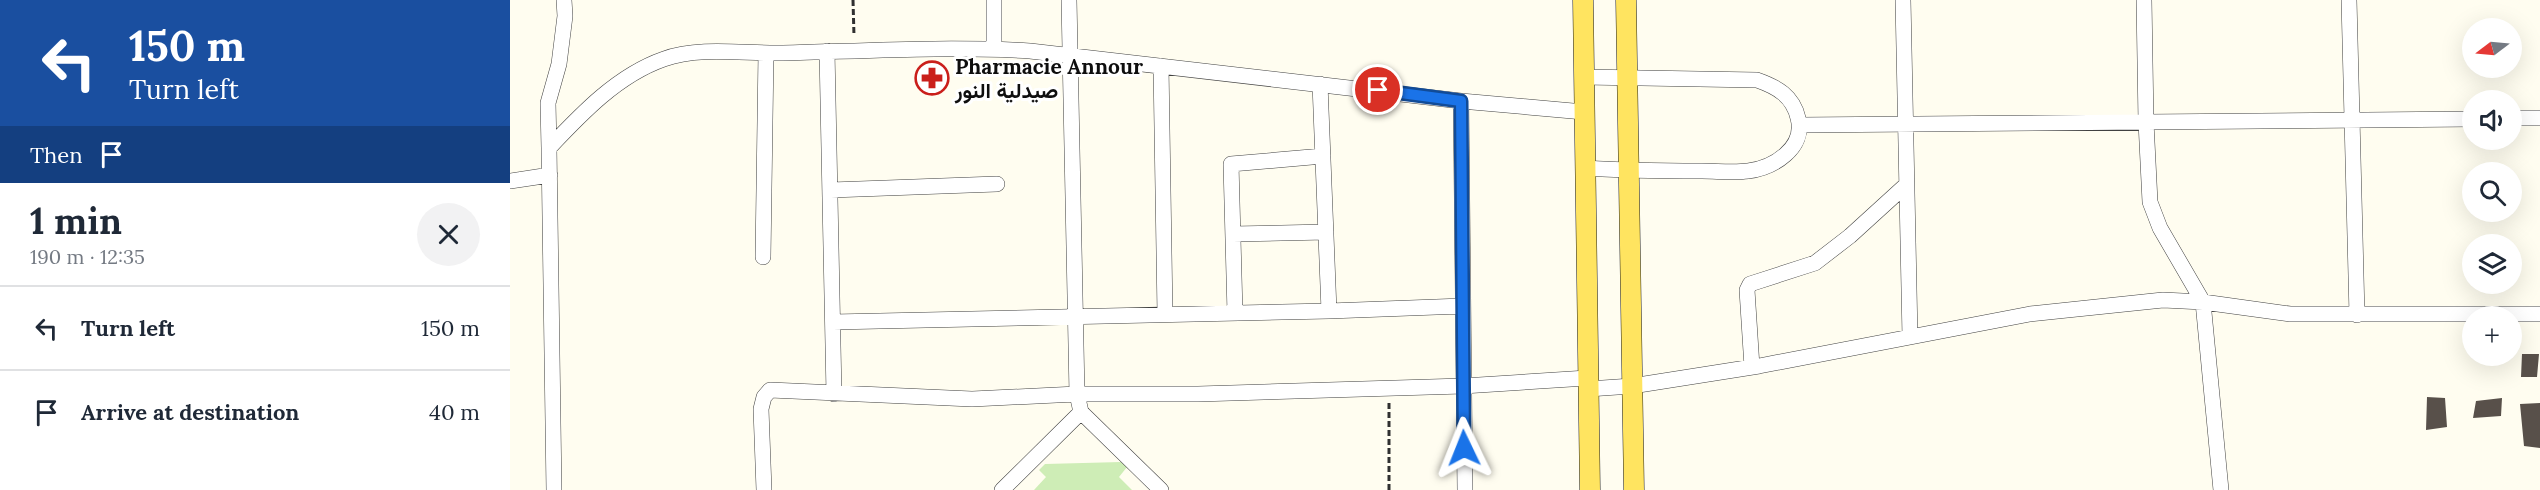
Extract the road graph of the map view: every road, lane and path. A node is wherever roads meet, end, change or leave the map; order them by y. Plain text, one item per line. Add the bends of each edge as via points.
1 (564, 0) edge
2 (853, 0) edge
3 (994, 0) edge
4 (1069, 0) edge
5 (1583, 0) edge
6 (1626, 0) edge
7 (1903, 0) edge
8 (2144, 0) edge
9 (2349, 0) edge
10 (994, 49) junction
11 (854, 50) junction
12 (827, 51) junction
13 (766, 53) junction
14 (1069, 54) junction
15 (1161, 66) junction
16 (1584, 77) junction
17 (1627, 80) junction
18 (1320, 84) junction
19 (1461, 101) junction
20 (1584, 112) junction
21 (2522, 118) edge
22 (2540, 118) edge
23 (2462, 119) edge
24 (2352, 120) junction
25 (2146, 122) junction
26 (1904, 124) junction
27 (1800, 125) junction
28 (549, 148) junction
29 (1323, 156) junction
30 (1587, 168) junction
31 (1630, 171) junction
32 (550, 175) junction
33 (510, 181) edge
34 (998, 184) dead end
35 (1906, 185) junction
36 (831, 190) junction
37 (1326, 232) junction
38 (1233, 234) junction
39 (764, 257) dead end
40 (2203, 302) junction
41 (1463, 306) junction
42 (1329, 311) junction
43 (1235, 313) junction
44 (1165, 314) junction
45 (2540, 314) edge
46 (1075, 315) junction
47 (2357, 315) junction
48 (833, 322) junction
49 (1910, 337) junction
50 (1752, 367) junction
51 (1587, 384) junction
52 (1463, 386) junction
53 (1632, 386) junction
54 (1390, 388) junction
55 (834, 394) junction
56 (1077, 394) junction
57 (1081, 412) junction
58 (554, 490) edge
59 (764, 490) edge
60 (1002, 490) edge
61 (1161, 490) edge
62 (1389, 490) edge
63 (1465, 490) edge
64 (1590, 490) edge
65 (1634, 490) edge
66 (2221, 490) edge

1 - 28 street via 559,64 548,103
2 - 11 path
3 - 10 street
4 - 14 street
5 - 16 main road
6 - 17 main road
7 - 26 street
8 - 25 street
9 - 24 street
10 - 11 street
10 - 14 street
11 - 12 street
12 - 13 street
12 - 36 street
13 - 28 street via 688,54 649,65 588,108
13 - 39 street
14 - 15 street
14 - 46 street
15 - 18 street
15 - 44 street
16 - 17 street
16 - 20 main road
17 - 27 street via 1757,80 1787,96 1796,107
17 - 31 main road
18 - 19 street
18 - 29 street
19 - 20 street
19 - 41 street
20 - 30 main road
21 - 22 street
23 - 24 street
24 - 25 street
24 - 47 street
25 - 26 street
25 - 40 street via 2150,202 2160,228
26 - 27 street
26 - 35 street
27 - 31 street via 1784,158 1748,171
28 - 32 street
29 - 37 street
29 - 38 street via 1232,164
30 - 31 street
30 - 51 main road
31 - 53 main road
32 - 33 street
32 - 58 street
34 - 36 street
35 - 49 street
35 - 50 street via 1850,237 1815,262 1750,284 1747,290
36 - 48 street
37 - 38 street
37 - 42 street
38 - 43 street
40 - 47 street via 2290,314
40 - 49 street via 2163,300 2030,314
40 - 66 street
41 - 42 street
41 - 52 street
42 - 43 street
43 - 44 street
44 - 46 street
45 - 47 street
46 - 48 street
46 - 56 street
48 - 55 street
49 - 50 street
50 - 53 street
51 - 52 street
51 - 53 street
51 - 64 main road
52 - 54 street
52 - 63 street
53 - 65 main road
54 - 56 street
54 - 62 path
55 - 56 street via 972,399
55 - 59 street via 784,389 770,390 764,397
56 - 57 street
57 - 60 street
57 - 61 street

